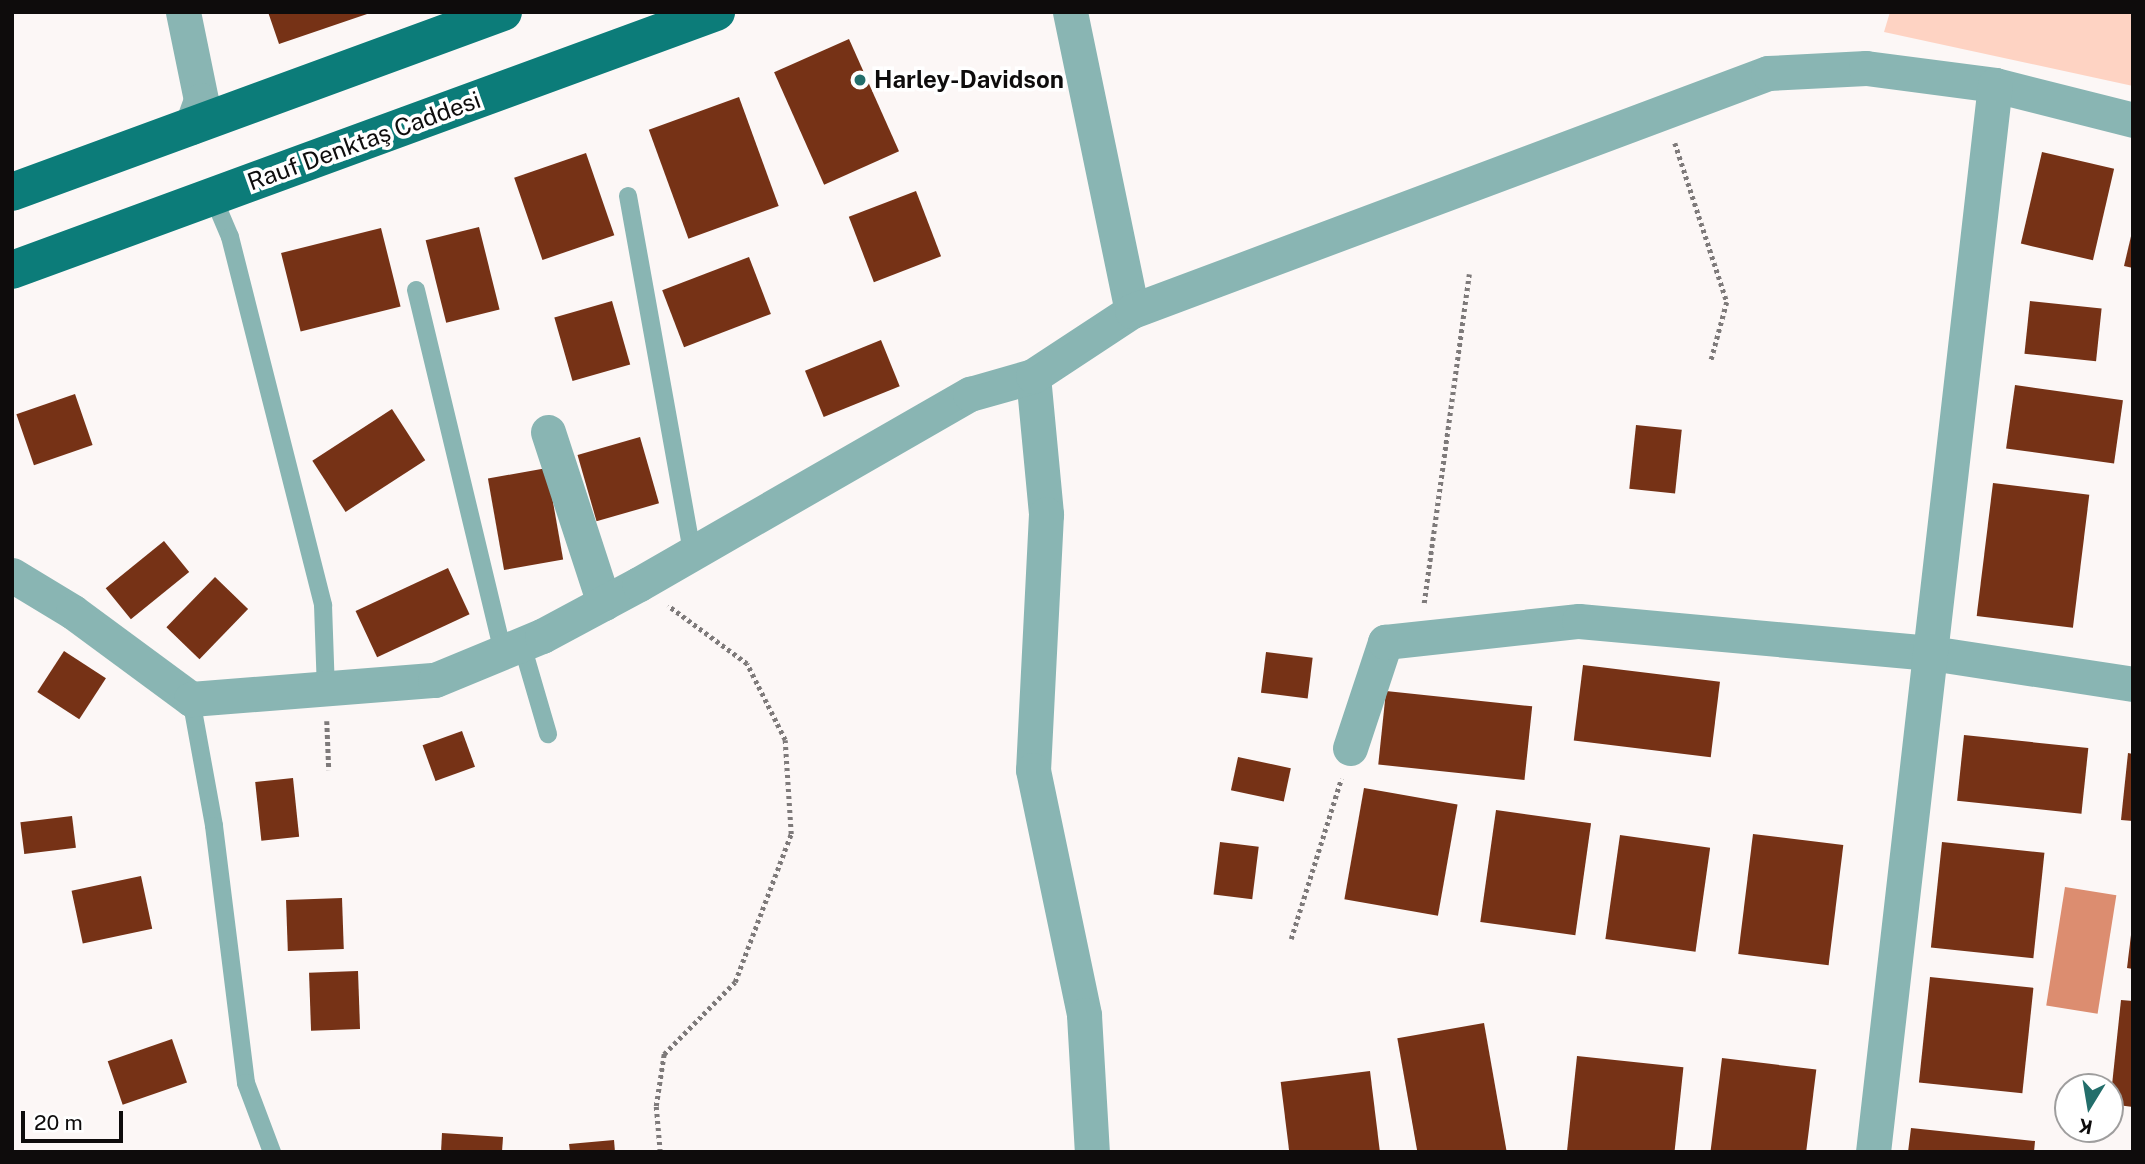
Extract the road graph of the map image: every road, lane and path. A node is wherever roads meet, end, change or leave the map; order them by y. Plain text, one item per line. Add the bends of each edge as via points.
1 (183, 12) edge
2 (503, 12) edge
3 (716, 12) edge
4 (1070, 12) edge
5 (1995, 85) junction
6 (1665, 112) junction
7 (2133, 120) edge
8 (191, 127) junction
9 (12, 192) edge
10 (628, 196) dead end
11 (214, 197) junction
12 (12, 270) edge
13 (1469, 274) dead end
14 (416, 290) dead end
15 (1132, 311) junction
16 (1711, 361) dead end
17 (1033, 376) junction
18 (548, 432) dead end
19 (692, 553) junction
20 (12, 575) edge
21 (639, 584) junction
22 (604, 603) junction
23 (1419, 638) junction
24 (512, 649) junction
25 (1931, 653) junction
26 (2133, 684) edge
27 (326, 689) junction
28 (191, 699) junction
29 (548, 734) dead end
30 (1350, 748) joint
31 (329, 770) dead end
32 (1291, 939) dead end
33 (272, 1152) edge
34 (660, 1152) edge
35 (1092, 1152) edge
36 (1873, 1152) edge

1 - 8 street via 201,100
2 - 8 main road
3 - 11 main road, Rauf Denktaş Caddesi
4 - 15 street
5 - 6 street via 1866,68 1768,73
5 - 7 street
5 - 25 street
6 - 15 street
6 - 16 path via 1727,302
8 - 9 main road
10 - 19 lane
11 - 12 main road, Rauf Denktaş Caddesi
11 - 27 lane via 230,237 323,604
13 - 23 path
14 - 24 lane
15 - 17 street
17 - 19 street via 970,394
17 - 35 street via 1046,514 1033,770 1084,1016
18 - 22 street
19 - 21 street
20 - 28 street via 73,612
21 - 22 street
21 - 34 path via 747,664 786,740 791,834 735,982 664,1054 656,1106
22 - 24 street
23 - 25 street via 1579,621
23 - 30 street via 1385,642
24 - 27 street via 435,680
24 - 29 lane
25 - 26 street
25 - 36 street
27 - 28 street
27 - 31 path
28 - 33 lane via 214,826 246,1083
30 - 32 path

